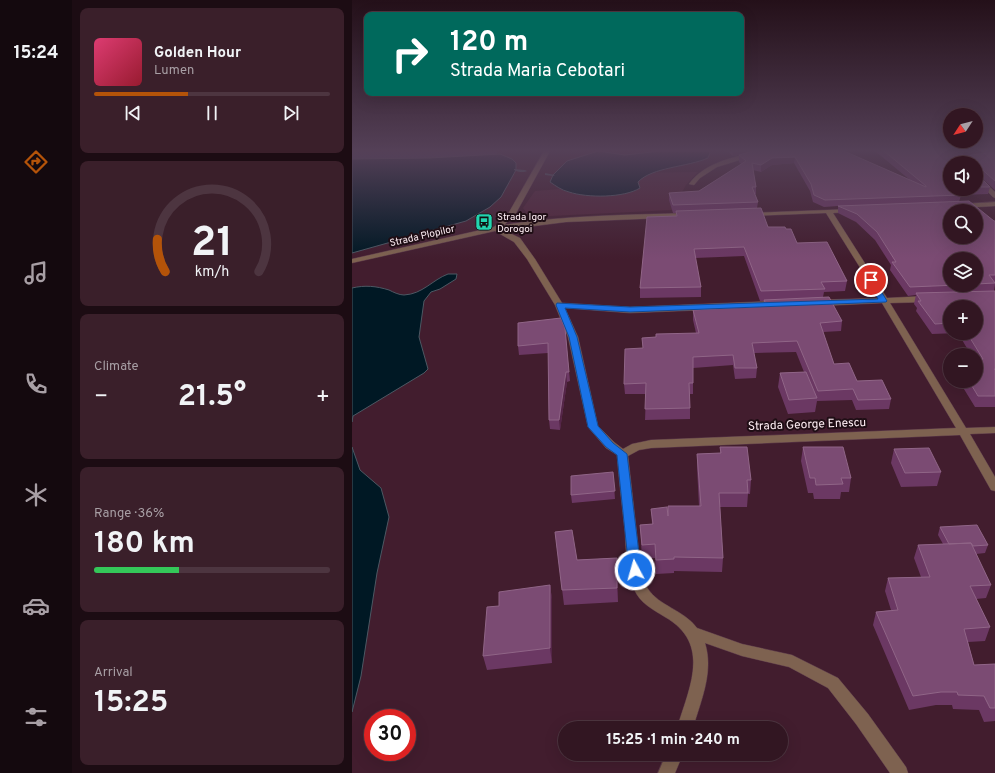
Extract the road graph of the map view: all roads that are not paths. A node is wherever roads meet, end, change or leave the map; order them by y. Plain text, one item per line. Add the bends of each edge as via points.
1 (526, 187) edge
2 (987, 187) edge
3 (995, 196) edge
4 (995, 204) edge
5 (983, 205) edge
6 (860, 210) edge
7 (828, 212) junction
8 (741, 214) edge
9 (694, 215) edge
10 (496, 229) junction
11 (352, 261) edge
12 (939, 298) edge
13 (883, 301) junction
14 (812, 303) edge
15 (788, 304) edge
16 (560, 305) junction
17 (995, 430) edge
18 (963, 432) junction
19 (622, 454) junction
20 (995, 487) edge
21 (693, 633) junction
22 (687, 721) edge
23 (672, 761) edge
24 (666, 773) edge
25 (900, 773) edge

1 - 10 street via 511,215
2 - 3 street
4 - 5 street
6 - 7 street
7 - 8 street
7 - 13 street
9 - 10 street, Strada Plopilor via 551,221
10 - 11 street, Strada Plopilor
10 - 16 street via 517,240
12 - 13 street
13 - 14 street
13 - 18 street
15 - 16 street via 630,310
16 - 19 street via 573,337 593,427
17 - 18 street, Strada George Enescu
18 - 19 street, Strada George Enescu via 651,444 636,447
18 - 20 street
19 - 21 street via 635,570 642,590 650,601 684,622
21 - 22 street via 702,656 702,671
21 - 25 street via 742,650 792,661 833,683
23 - 24 street

